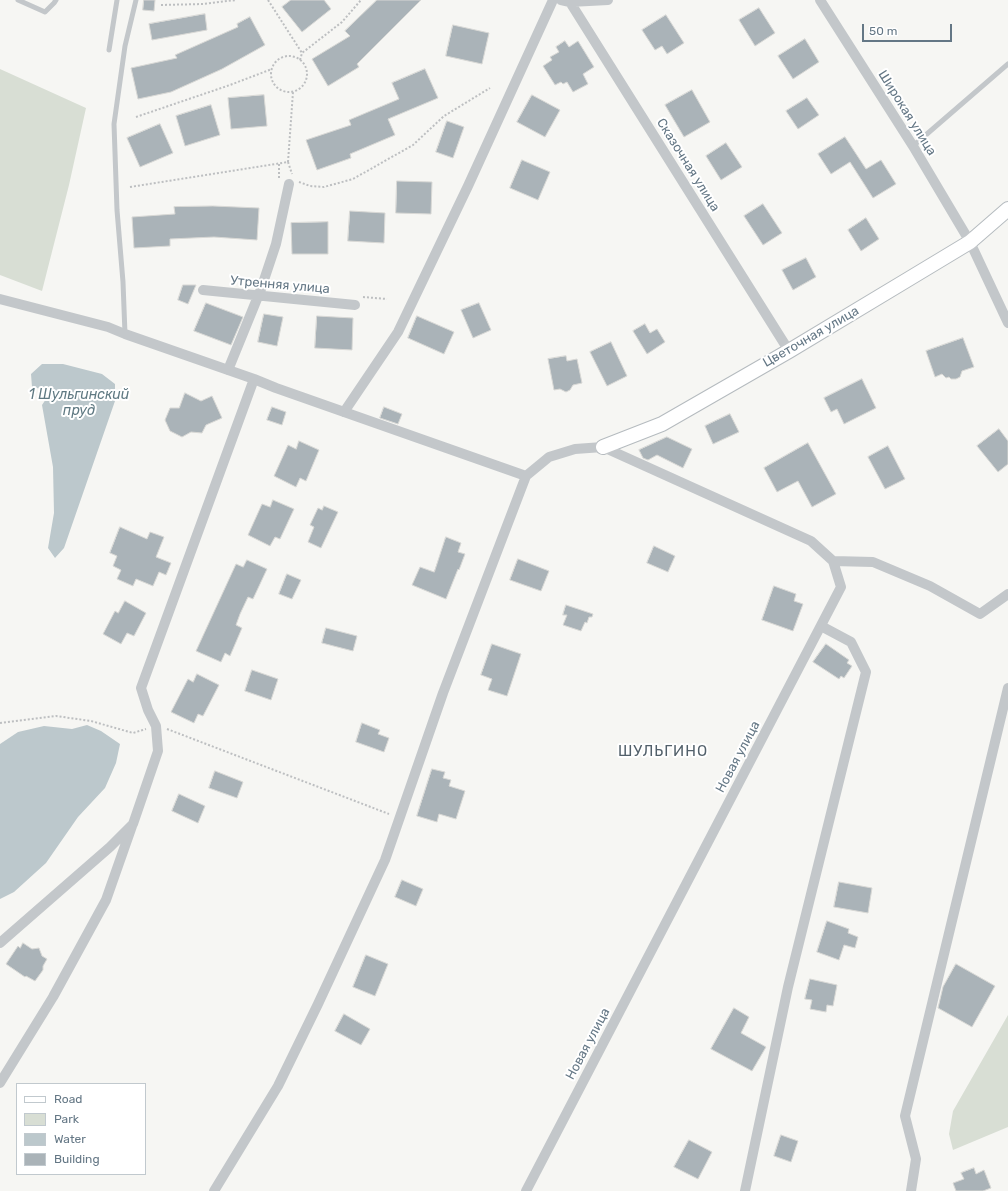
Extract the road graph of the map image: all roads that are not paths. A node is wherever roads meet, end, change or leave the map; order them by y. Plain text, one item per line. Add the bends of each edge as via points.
1 (18, 0) edge
2 (56, 0) edge
3 (117, 0) edge
4 (136, 0) edge
5 (553, 0) edge
6 (608, 0) edge
7 (820, 0) edge
8 (565, 1) edge
9 (109, 50) dead end
10 (1008, 64) edge
11 (913, 146) junction
12 (294, 181) road end
13 (1008, 209) edge
14 (970, 242) junction
15 (203, 290) dead end
16 (259, 296) junction
17 (0, 298) edge
18 (356, 301) road end
19 (1008, 323) edge
20 (125, 334) junction
21 (789, 350) junction
22 (228, 370) junction
23 (254, 379) junction
24 (344, 412) junction
25 (603, 447) junction
26 (526, 476) junction
27 (833, 561) junction
28 (1008, 594) edge
29 (821, 626) junction
30 (1008, 688) edge
31 (133, 824) junction
32 (0, 943) edge
33 (0, 1083) edge
34 (214, 1191) edge
35 (526, 1191) edge
36 (745, 1191) edge
37 (911, 1191) edge

1 - 2 lane via 45,12
3 - 9 lane
4 - 20 lane via 125,46 114,124
5 - 24 street via 398,332
6 - 8 street
7 - 11 street, Широкая улица
8 - 21 street, Сказочная улица
10 - 11 lane
11 - 14 street, Широкая улица
12 - 16 street
13 - 14 street, Цветочная улица
14 - 19 street, Широкая улица
14 - 21 street, Цветочная улица
15 - 16 street, Утренняя улица
16 - 18 street, Утренняя улица
16 - 22 street
17 - 20 street via 108,327
20 - 22 street
21 - 25 street, Цветочная улица via 662,424
22 - 23 street
23 - 24 street
23 - 31 street via 141,688 156,726 158,751
24 - 26 street
25 - 26 street via 575,449 549,457
25 - 27 street via 811,541
26 - 34 street via 443,693 385,860 278,1086
27 - 28 street via 873,562 930,586 980,614
27 - 29 street, Новая улица via 841,587
29 - 35 street, Новая улица
29 - 36 street via 851,642 866,672 788,987
30 - 37 street via 905,1116 916,1159
31 - 32 street
31 - 33 street via 106,900 53,997

